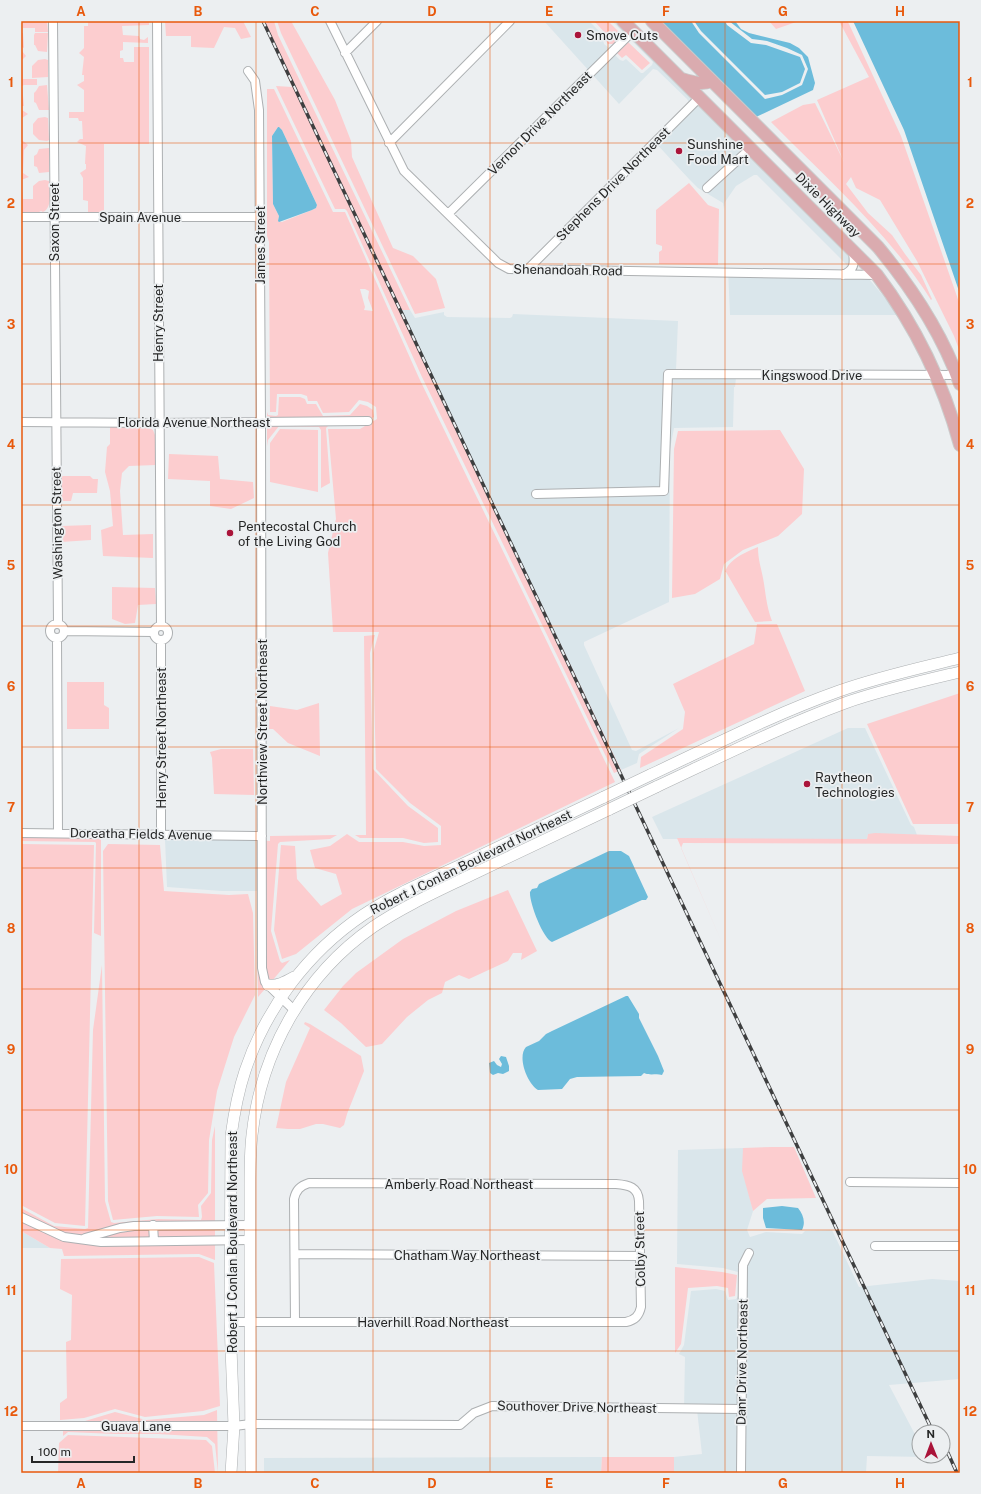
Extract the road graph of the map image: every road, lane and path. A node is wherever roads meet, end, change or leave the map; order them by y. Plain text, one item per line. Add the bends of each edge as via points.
1 (53, 21) edge
2 (157, 21) edge
3 (330, 21) edge
4 (377, 21) edge
5 (510, 21) edge
6 (623, 21) edge
7 (652, 21) edge
8 (633, 31) junction
9 (345, 52) junction
10 (248, 71) dead end
11 (682, 79) junction
12 (712, 81) junction
13 (727, 95) junction
14 (700, 97) junction
15 (389, 142) junction
16 (751, 148) junction
17 (707, 188) dead end
18 (448, 214) junction
19 (21, 217) edge
20 (54, 217) junction
21 (158, 217) junction
22 (260, 217) junction
23 (853, 250) junction
24 (527, 270) junction
25 (843, 275) junction
26 (877, 275) junction
27 (937, 375) junction
28 (958, 379) edge
29 (368, 421) dead end
30 (21, 422) edge
31 (56, 422) junction
32 (261, 422) junction
33 (159, 423) junction
34 (960, 445) edge
35 (536, 494) dead end
36 (58, 623) junction
37 (161, 625) junction
38 (65, 631) junction
39 (153, 632) junction
40 (57, 638) junction
41 (161, 640) junction
42 (960, 658) edge
43 (960, 672) edge
44 (21, 833) edge
45 (58, 833) junction
46 (161, 835) junction
47 (262, 836) junction
48 (296, 976) junction
49 (268, 985) junction
50 (280, 998) junction
51 (294, 1010) junction
52 (850, 1182) dead end
53 (960, 1183) edge
54 (626, 1185) joint
55 (21, 1216) edge
56 (153, 1225) junction
57 (230, 1226) junction
58 (250, 1226) junction
59 (80, 1239) junction
60 (230, 1240) junction
61 (250, 1240) junction
62 (154, 1241) junction
63 (875, 1246) dead end
64 (960, 1246) edge
65 (749, 1253) dead end
66 (295, 1254) junction
67 (640, 1256) junction
68 (635, 1319) joint
69 (230, 1322) junction
70 (295, 1322) junction
71 (250, 1323) junction
72 (741, 1409) junction
73 (251, 1424) junction
74 (21, 1426) edge
75 (234, 1426) junction
76 (231, 1473) edge
77 (251, 1473) edge
78 (741, 1473) edge

1 - 20 street, Saxon Street
2 - 21 street, Henry Street
3 - 9 street, Shenandoah Road
4 - 9 street
5 - 15 street
6 - 8 main road, Dixie Highway
7 - 12 main road, Dixie Highway
8 - 11 main road, Dixie Highway
8 - 18 street, Vernon Drive Northeast
9 - 15 street, Shenandoah Road
10 - 22 street, James Street via 255,81 258,100
11 - 12 main road via 699,83
11 - 14 main road, Dixie Highway
12 - 13 main road, Dixie Highway
13 - 14 main road via 712,93
13 - 28 main road, Dixie Highway via 861,229 894,267 924,310
14 - 16 main road, Dixie Highway
14 - 24 street, Stephens Drive Northeast
15 - 18 street, Shenandoah Road via 404,171
16 - 17 street
16 - 23 main road, Dixie Highway
18 - 24 street, Shenandoah Road via 498,263 509,269
19 - 20 street, Spain Avenue
20 - 21 street, Spain Avenue
20 - 31 street, Saxon Street
21 - 22 street, Spain Avenue
21 - 33 street, Henry Street
22 - 32 street, James Street
23 - 25 street via 853,266
23 - 26 main road, Dixie Highway
24 - 25 street, Shenandoah Road
25 - 26 street, Shenandoah Road
26 - 27 main road, Dixie Highway via 911,323
27 - 28 street, Kingswood Drive
27 - 34 main road, Dixie Highway
27 - 35 street, Kingswood Drive via 668,374 664,491
29 - 32 street, Florida Avenue Northeast
30 - 31 street, Florida Avenue Northeast
31 - 33 street, Florida Avenue Northeast
31 - 36 street, Washington Street
32 - 33 street, Florida Avenue Northeast
32 - 47 street, Northview Street Northeast
33 - 37 street, Henry Street
36 - 38 street via 64,626
36 - 40 street via 50,630 51,635
37 - 39 street
37 - 41 street via 168,633 167,637
38 - 39 street
38 - 40 street via 64,635
39 - 41 street via 156,638
40 - 45 street
41 - 46 street, Henry Street Northeast
42 - 48 main road, Robert J Conlan Boulevard Northeast, bridge via 840,691 744,730 604,797 383,903 336,935
43 - 51 main road, Robert J Conlan Boulevard Northeast, bridge via 846,703 797,722 410,904 389,916 346,948 308,989
44 - 45 street, Doreatha Fields Avenue
45 - 46 street, Doreatha Fields Avenue
46 - 47 street, Doreatha Fields Avenue
47 - 49 street, Northview Street Northeast via 262,968
48 - 49 main road via 284,983
48 - 50 main road, Robert J Conlan Boulevard Northeast
49 - 50 street, Northview Street Northeast
50 - 51 street, Northview Street Northeast
50 - 57 main road, Robert J Conlan Boulevard Northeast via 254,1048 236,1106 231,1136
51 - 58 main road, Robert J Conlan Boulevard Northeast via 273,1051 256,1107 250,1157
52 - 53 street
54 - 66 street, Amberly Road Northeast via 309,1183 295,1194
54 - 67 street, Colby Street via 636,1190 639,1196
55 - 59 street via 64,1237
56 - 57 street
56 - 59 street via 120,1228
56 - 62 street
57 - 58 street
57 - 60 main road, Robert J Conlan Boulevard Northeast
58 - 61 main road, Robert J Conlan Boulevard Northeast
59 - 62 street via 100,1242
60 - 61 street
60 - 62 street
60 - 69 main road, Robert J Conlan Boulevard Northeast
61 - 71 main road, Robert J Conlan Boulevard Northeast
63 - 64 street
65 - 72 street, Danr Drive Northeast via 743,1265
66 - 67 street, Chatham Way Northeast
66 - 70 street
67 - 68 street, Colby Street via 641,1307
68 - 70 street, Haverhill Road Northeast via 626,1322
69 - 71 street, Haverhill Road Northeast
69 - 75 main road, Robert J Conlan Boulevard Northeast
70 - 71 street, Haverhill Road Northeast
71 - 73 main road, Robert J Conlan Boulevard Northeast
72 - 73 street, Southover Drive Northeast via 492,1406 474,1413 460,1425
72 - 78 street, Danr Drive Northeast
73 - 75 street, Guava Lane
73 - 77 main road, Robert J Conlan Boulevard Northeast
74 - 75 street, Guava Lane
75 - 76 main road, Robert J Conlan Boulevard Northeast

